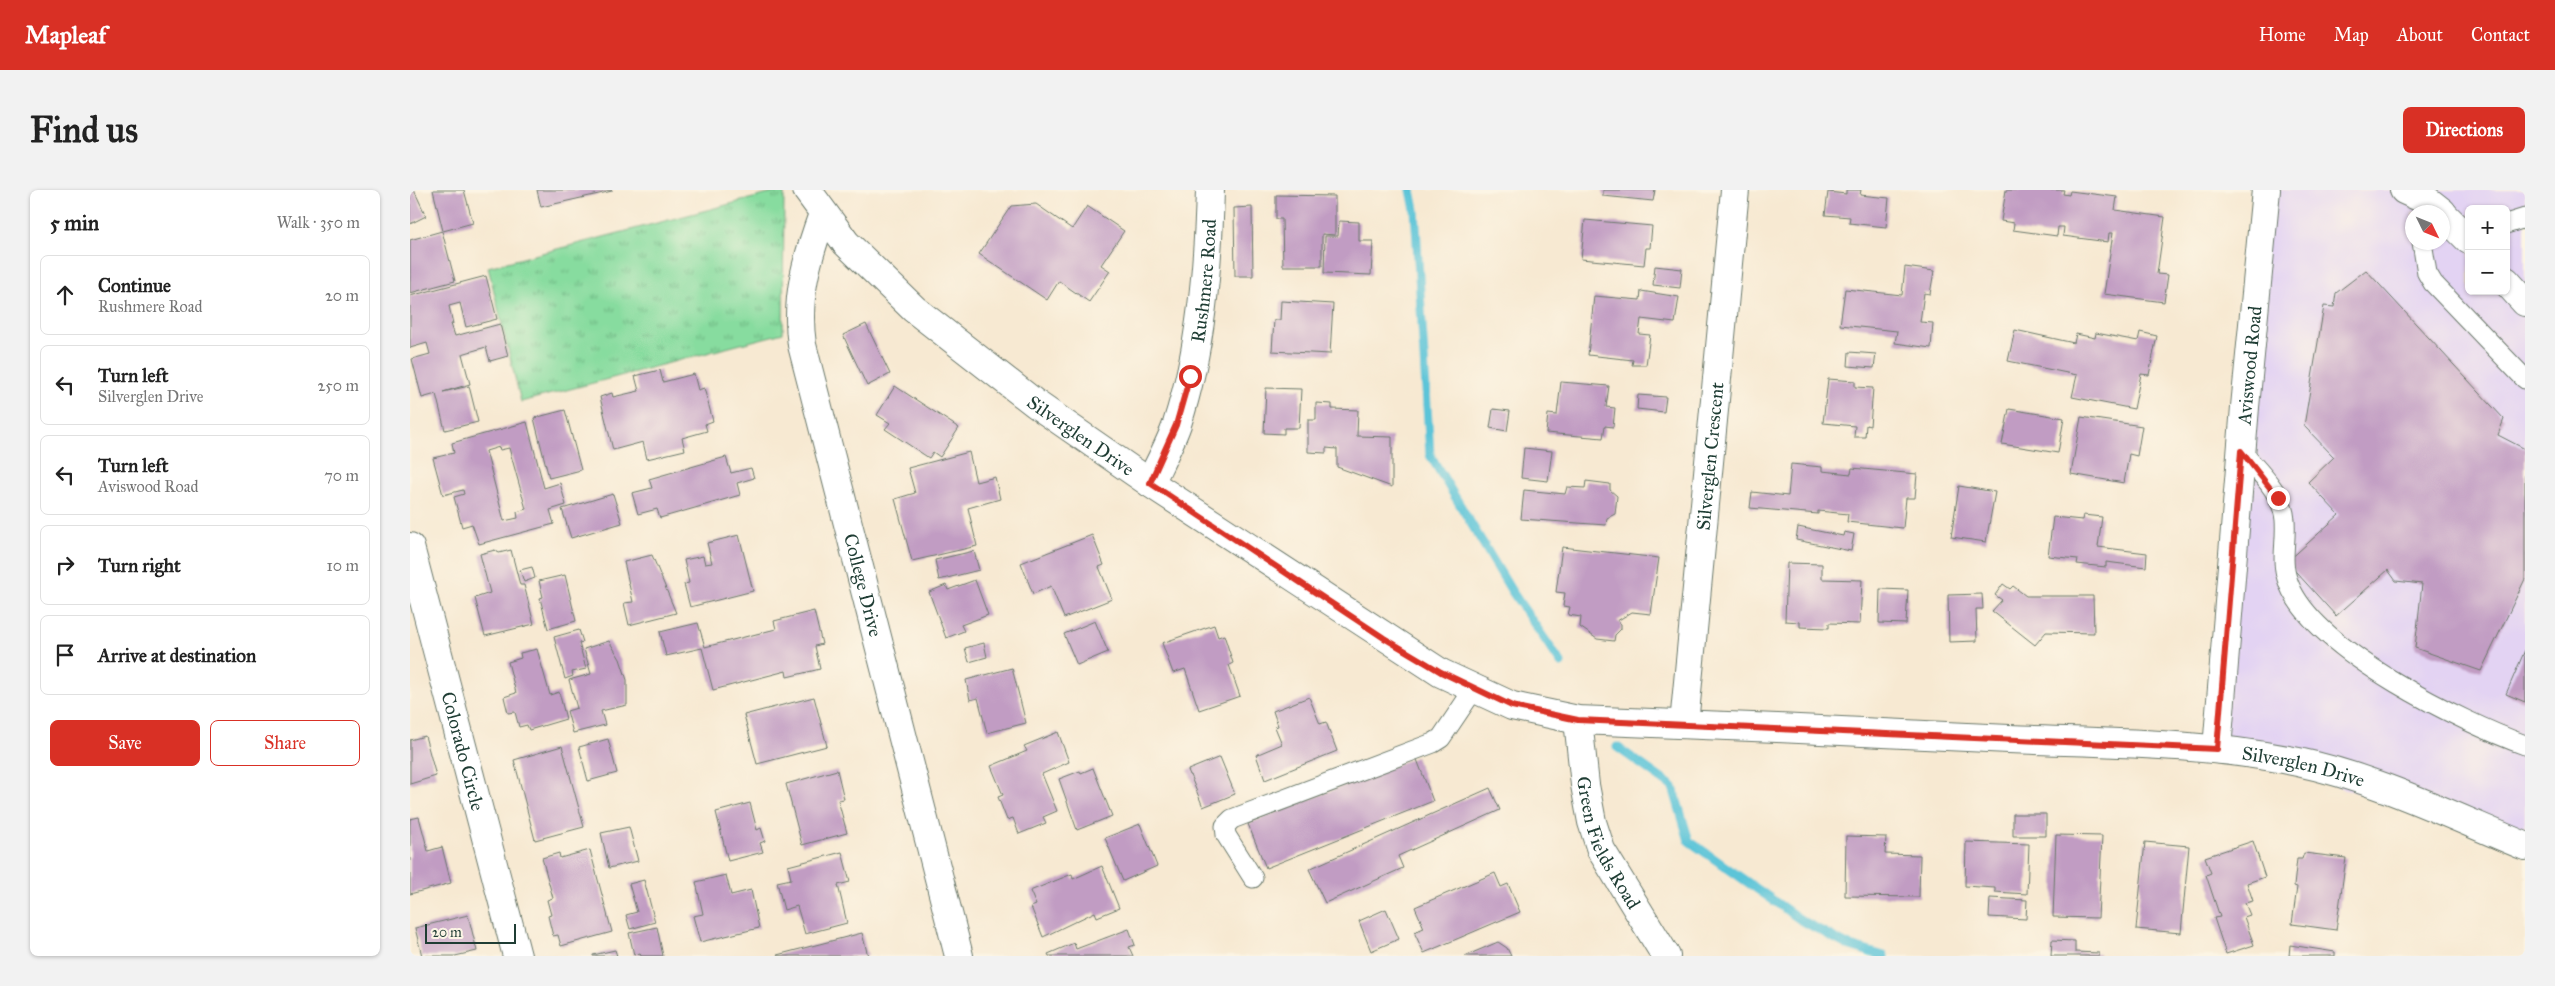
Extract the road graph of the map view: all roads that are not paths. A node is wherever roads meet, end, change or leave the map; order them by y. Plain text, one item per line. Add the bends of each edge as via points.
1 (806, 190) edge
2 (1210, 190) edge
3 (1735, 190) edge
4 (2266, 190) edge
5 (2404, 190) edge
6 (2427, 205) edge
7 (823, 214) junction
8 (2525, 218) edge
9 (2450, 223) edge
10 (2510, 223) edge
11 (2465, 236) edge
12 (2423, 250) edge
13 (2510, 285) edge
14 (2525, 302) edge
15 (2525, 379) edge
16 (2241, 451) junction
17 (1150, 483) junction
18 (410, 547) edge
19 (1474, 689) junction
20 (1578, 720) junction
21 (1684, 724) junction
22 (2525, 745) edge
23 (2217, 749) junction
24 (2525, 846) edge
25 (1254, 878) dead end
26 (517, 956) edge
27 (959, 956) edge
28 (1666, 956) edge

1 - 7 street, Silverglen Drive
2 - 17 street, Rushmere Road via 1204,288 1190,376 1176,425
3 - 21 street, Silverglen Crescent
4 - 16 street, Aviswood Road
5 - 6 street
7 - 17 street, Silverglen Drive via 866,265 914,309 1036,404
7 - 27 street, College Drive via 808,254 800,296 802,345
8 - 10 lane
9 - 11 street
12 - 15 lane via 2427,273 2433,283
13 - 14 street
16 - 22 lane via 2272,489 2282,508 2285,522 2282,555 2292,591 2303,608 2334,641 2380,673 2486,731
16 - 23 street, Aviswood Road
17 - 19 street, Silverglen Drive via 1384,638
18 - 26 street, Colorado Circle
19 - 20 street, Silverglen Drive via 1512,706
19 - 25 lane via 1440,738 1433,743 1232,819 1225,826 1226,836
20 - 21 street, Silverglen Drive
20 - 28 street, Green Fields Road via 1585,786 1601,850
21 - 23 street, Silverglen Drive
23 - 24 street, Silverglen Drive via 2258,754 2329,770

